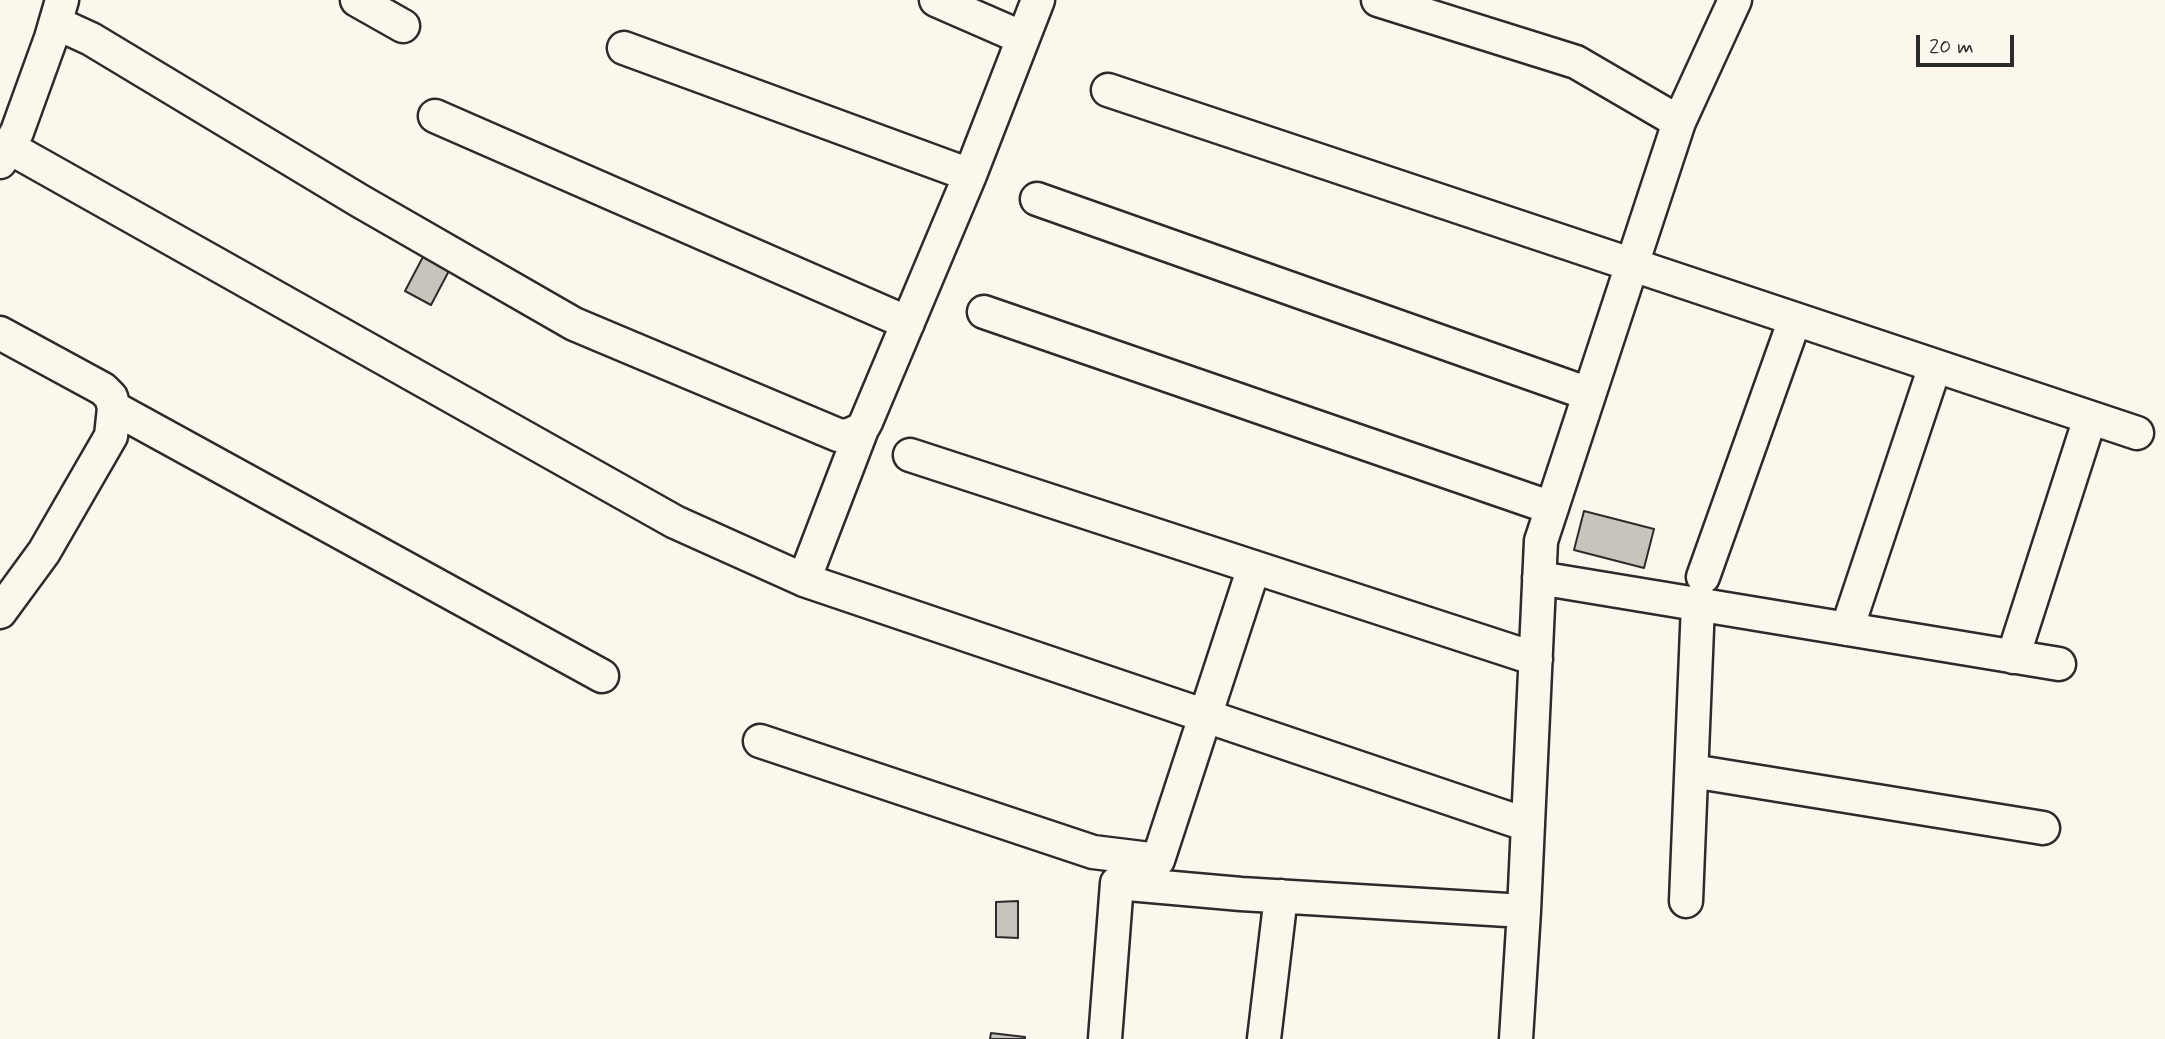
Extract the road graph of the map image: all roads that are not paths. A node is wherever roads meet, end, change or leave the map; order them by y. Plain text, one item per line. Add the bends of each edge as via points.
1 (357, 0) edge
2 (936, 0) edge
3 (1038, 0) edge
4 (1378, 0) edge
5 (1735, 0) edge
6 (59, 12) edge
7 (403, 26) dead end
8 (1023, 38) junction
9 (624, 48) dead end
10 (1108, 90) dead end
11 (435, 116) dead end
12 (1679, 122) junction
13 (5, 155) edge
14 (970, 175) junction
15 (1037, 199) dead end
16 (1632, 264) junction
17 (984, 312) dead end
18 (1795, 319) junction
19 (908, 323) junction
20 (0, 333) edge
21 (1935, 366) junction
22 (1589, 394) junction
23 (114, 408) junction
24 (2090, 418) junction
25 (862, 429) junction
26 (2137, 433) dead end
27 (910, 455) dead end
28 (1552, 508) junction
29 (1254, 567) junction
30 (1539, 578) junction
31 (804, 580) junction
32 (1700, 591) junction
33 (0, 612) edge
34 (1847, 629) junction
35 (2013, 657) junction
36 (1536, 659) junction
37 (2059, 664) dead end
38 (602, 676) dead end
39 (1205, 716) junction
40 (760, 741) dead end
41 (1692, 771) junction
42 (1528, 825) junction
43 (2043, 828) dead end
44 (1281, 896) junction
45 (1686, 901) dead end
46 (1524, 911) junction
47 (1105, 1039) edge
48 (1265, 1039) edge
49 (1516, 1039) edge

1 - 7 street
2 - 8 street
3 - 8 street
4 - 12 street via 1576,62
5 - 12 street
6 - 13 street
6 - 25 street via 91,39 574,324 838,435
8 - 14 street
9 - 14 street
10 - 16 street
11 - 19 street
12 - 16 street
13 - 31 street via 675,522
14 - 19 street
15 - 22 street
16 - 18 street
16 - 22 street
17 - 28 street
18 - 21 street
18 - 32 street
19 - 25 street
20 - 23 street via 103,389
21 - 24 street
21 - 34 street
22 - 28 street
23 - 33 street via 111,436 44,552
23 - 38 street
24 - 26 street
24 - 35 street
25 - 31 street
27 - 29 street
28 - 30 street via 1541,541
29 - 36 street
29 - 39 street
30 - 32 street
30 - 36 street
31 - 39 street
32 - 34 street
32 - 41 street
34 - 35 street
35 - 37 street
36 - 42 street
39 - 40 street via 1158,860 1093,852
39 - 42 street
41 - 43 street
41 - 45 street
42 - 46 street
44 - 46 street
44 - 47 street via 1117,883
44 - 48 street
46 - 49 street

